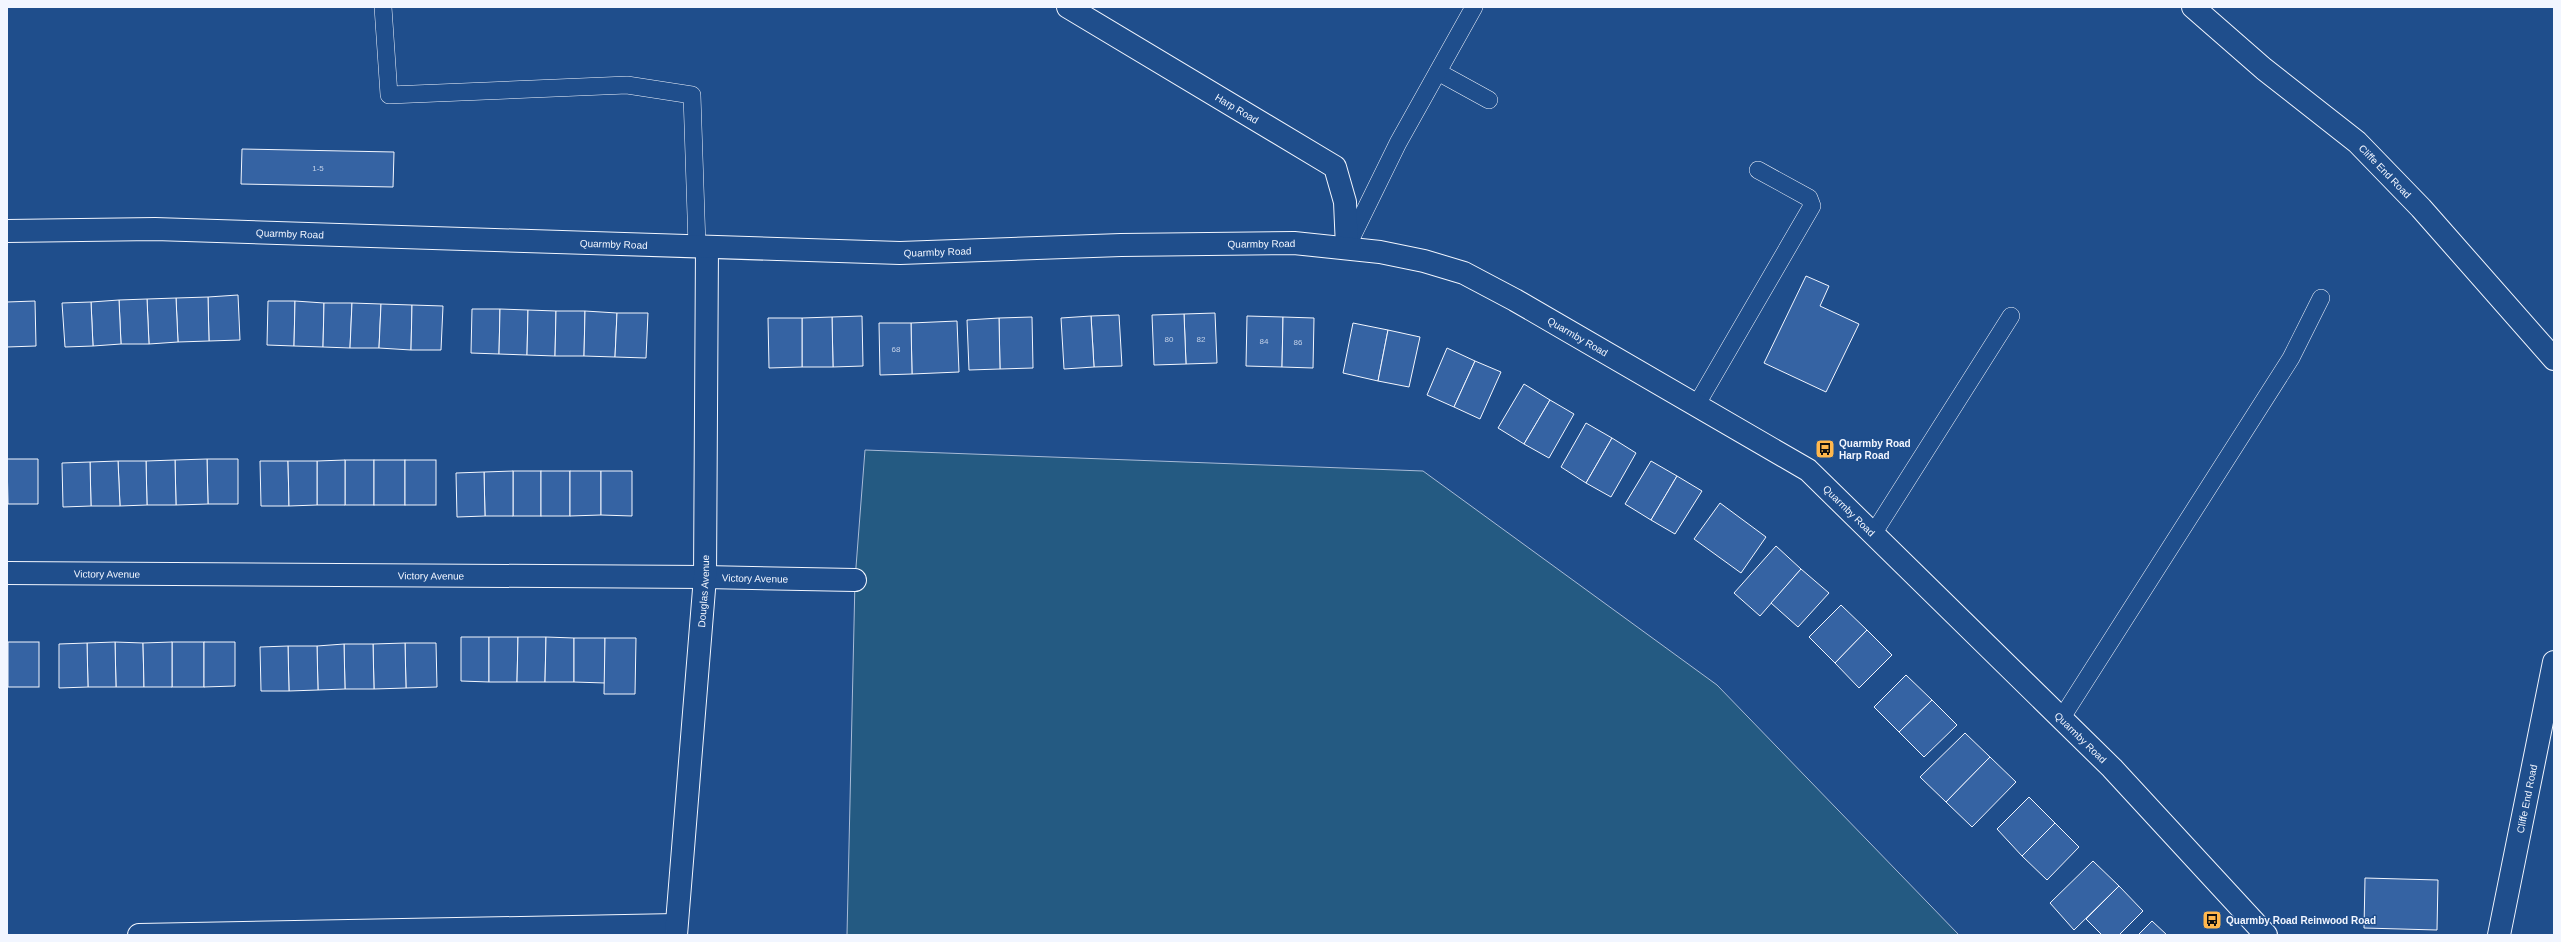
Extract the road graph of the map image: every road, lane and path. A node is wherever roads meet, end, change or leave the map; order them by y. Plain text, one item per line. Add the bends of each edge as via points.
1 (383, 7) edge
2 (1068, 7) edge
3 (1474, 7) edge
4 (2193, 7) edge
5 (1438, 72) junction
6 (1489, 100) dead end
7 (1758, 170) dead end
8 (7, 231) edge
9 (702, 246) junction
10 (1347, 247) junction
11 (2321, 298) dead end
12 (2010, 316) dead end
13 (2554, 358) edge
14 (1697, 404) junction
15 (1874, 534) junction
16 (7, 573) edge
17 (705, 577) junction
18 (855, 580) dead end
19 (2554, 662) edge
20 (2061, 719) junction
21 (676, 930) edge
22 (139, 935) edge
23 (2266, 935) edge
24 (2500, 935) edge

1 - 9 lane via 389,95 627,85 692,95
2 - 10 street, Harp Road via 1335,167 1345,202
3 - 5 lane
4 - 13 street, Cliffe End Road via 2264,69 2357,142 2421,208
5 - 6 lane
5 - 10 lane via 1384,171
7 - 14 lane via 1808,198 1812,206
8 - 9 street, Quarmby Road via 155,229
9 - 10 street, Quarmby Road via 900,253 1241,243
9 - 17 street, Douglas Avenue
10 - 14 street, Quarmby Road via 1424,261 1464,273
11 - 20 lane via 2291,358
12 - 15 lane
14 - 15 street, Quarmby Road via 1808,470
15 - 20 street, Quarmby Road
16 - 17 street, Victory Avenue
17 - 18 street, Victory Avenue
17 - 21 street, Douglas Avenue
19 - 24 street, Cliffe End Road
20 - 23 street, Quarmby Road via 2112,768
21 - 22 street

